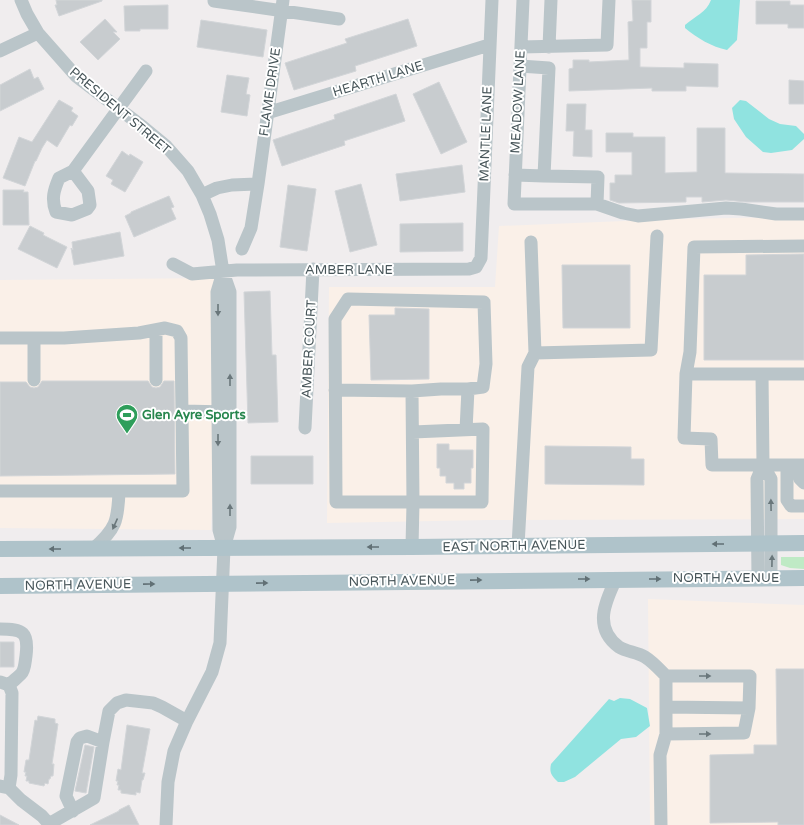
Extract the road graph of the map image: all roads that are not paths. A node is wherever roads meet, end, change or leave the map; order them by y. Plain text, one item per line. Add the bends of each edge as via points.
1 (21, 0) edge
2 (492, 0) edge
3 (523, 0) edge
4 (550, 0) edge
5 (609, 0) edge
6 (214, 1) dead end
7 (283, 5) edge
8 (339, 19) dead end
9 (38, 33) junction
10 (489, 46) junction
11 (521, 47) junction
12 (549, 47) junction
13 (0, 51) edge
14 (520, 66) junction
15 (146, 70) dead end
16 (119, 109) junction
17 (267, 113) junction
18 (73, 171) dead end
19 (515, 176) junction
20 (544, 176) junction
21 (258, 184) junction
22 (202, 195) junction
23 (597, 204) junction
24 (804, 214) edge
25 (657, 236) dead end
26 (531, 242) dead end
27 (804, 246) edge
28 (242, 249) dead end
29 (173, 264) dead end
30 (476, 267) joint
31 (313, 270) junction
32 (223, 272) junction
33 (156, 330) junction
34 (0, 338) edge
35 (34, 338) junction
36 (535, 353) junction
37 (686, 374) junction
38 (762, 374) junction
39 (804, 374) edge
40 (34, 380) dead end
41 (156, 380) dead end
42 (335, 390) junction
43 (468, 390) junction
44 (412, 391) junction
45 (183, 412) junction
46 (224, 412) junction
47 (305, 428) dead end
48 (466, 430) junction
49 (413, 432) junction
50 (763, 465) junction
51 (797, 465) edge
52 (804, 483) edge
53 (0, 491) edge
54 (119, 491) junction
55 (413, 503) junction
56 (804, 506) edge
57 (804, 543) edge
58 (764, 544) junction
59 (518, 546) junction
60 (412, 547) junction
61 (224, 548) junction
62 (0, 549) edge
63 (93, 549) junction
64 (764, 578) junction
65 (804, 578) edge
66 (616, 579) junction
67 (223, 583) junction
68 (0, 586) edge
69 (0, 630) edge
70 (666, 676) junction
71 (4, 684) edge
72 (666, 707) junction
73 (749, 708) junction
74 (187, 721) junction
75 (666, 734) junction
76 (103, 742) junction
77 (4, 787) edge
78 (73, 811) junction
79 (50, 825) edge
80 (166, 825) edge
81 (661, 825) edge

1 - 9 street, PRESIDENT STREET
2 - 10 street, MANTLE LANE
3 - 11 street, MEADOW LANE
4 - 12 street
5 - 12 street via 607,45
6 - 7 street
7 - 8 street
7 - 17 street, FLAME DRIVE
9 - 13 street
9 - 16 street, PRESIDENT STREET via 76,76
10 - 17 street, HEARTH LANE
10 - 30 street, MANTLE LANE via 481,258
11 - 12 street
11 - 14 street, MEADOW LANE
14 - 19 street, MEADOW LANE
14 - 20 street via 549,68
15 - 16 street
16 - 18 street
16 - 22 street, PRESIDENT STREET via 166,146 188,171
17 - 21 street, FLAME DRIVE
19 - 20 street
19 - 23 street, MEADOW LANE via 514,204
20 - 23 street via 598,177
21 - 22 street via 217,188
21 - 28 street, FLAME DRIVE via 251,228
22 - 32 street, PRESIDENT STREET via 218,240
23 - 24 street via 638,216 726,208 776,214
25 - 36 street via 651,350
26 - 36 street
27 - 37 street via 694,247 690,352
29 - 32 street, AMBER LANE via 192,274
30 - 31 street, AMBER LANE
31 - 32 street, AMBER LANE
31 - 47 street, AMBER COURT
32 - 46 street, PRESIDENT STREET via 218,292
33 - 35 street via 132,334
33 - 41 street
33 - 45 street via 165,328 177,332 181,338
34 - 35 street
35 - 40 street
36 - 59 street via 528,367
37 - 38 street
37 - 50 street via 684,438 711,438 712,465
38 - 39 street
38 - 50 street
42 - 43 street via 335,318 348,300 484,302 486,364 483,387
42 - 44 street
42 - 55 street via 336,502
43 - 44 street
43 - 48 street
44 - 49 street
45 - 46 street
45 - 54 street via 183,491
46 - 61 street, PRESIDENT STREET via 230,527
48 - 49 street
48 - 55 street via 483,429 482,502
49 - 55 street
50 - 51 street
50 - 58 street via 757,479
51 - 52 street via 800,479
51 - 56 street via 786,500 791,506
53 - 54 street
54 -> 63 street via 118,516 115,524 111,532
55 - 60 street
57 - 58 main road, EAST NORTH AVENUE
58 -> 59 main road, EAST NORTH AVENUE
58 - 64 street
59 - 60 main road, EAST NORTH AVENUE
60 -> 61 main road, EAST NORTH AVENUE
61 -> 63 main road
61 - 67 street, PRESIDENT STREET
63 -> 62 main road
64 - 65 main road, NORTH AVENUE
66 -> 64 main road, NORTH AVENUE
67 -> 66 main road, NORTH AVENUE
66 - 70 street via 603,608 606,631 618,646 644,657
68 -> 67 main road, NORTH AVENUE
67 - 74 street, PRESIDENT STREET via 221,636 217,658
69 - 71 street via 20,632 26,636 27,642 24,669 21,674
70 - 72 street
70 -> 73 street via 750,676
71 - 77 street via 12,693 11,775
72 - 73 street
72 - 75 street
75 -> 73 street via 744,733
74 - 76 street via 153,703 126,700 117,703 109,711
74 - 80 street, PRESIDENT STREET via 169,770
75 - 81 street via 660,755
76 - 78 street via 94,798
76 - 78 street via 87,736 77,742 66,796
77 - 79 street
78 - 79 street

